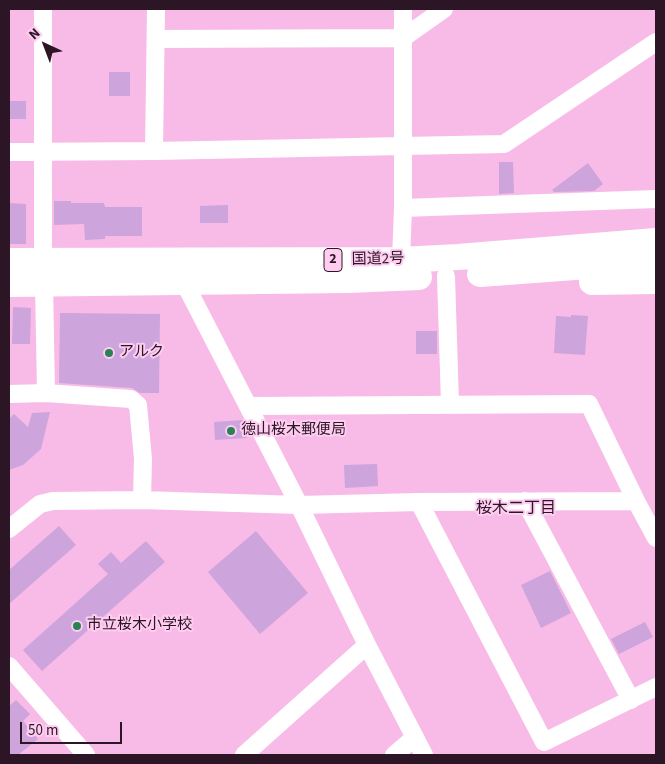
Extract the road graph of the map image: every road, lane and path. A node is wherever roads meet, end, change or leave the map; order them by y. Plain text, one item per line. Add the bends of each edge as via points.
1 (43, 9) edge
2 (156, 9) edge
3 (402, 9) edge
4 (444, 9) edge
5 (404, 38) junction
6 (156, 39) junction
7 (656, 42) edge
8 (403, 145) junction
9 (42, 151) junction
10 (154, 151) junction
11 (9, 152) edge
12 (656, 206) edge
13 (403, 208) junction
14 (656, 241) edge
15 (401, 260) junction
16 (9, 261) edge
17 (656, 261) edge
18 (457, 269) junction
19 (44, 272) junction
20 (656, 281) edge
21 (184, 282) junction
22 (9, 284) edge
23 (46, 393) junction
24 (9, 394) edge
25 (450, 404) junction
26 (248, 406) junction
27 (142, 500) junction
28 (525, 501) junction
29 (419, 502) junction
30 (636, 502) junction
31 (299, 505) junction
32 (9, 529) edge
33 (656, 538) edge
34 (366, 645) junction
35 (9, 666) edge
36 (656, 687) edge
37 (631, 700) junction
38 (415, 737) junction
39 (86, 755) edge
40 (244, 755) edge
41 (394, 755) edge
42 (424, 755) edge

1 - 9 street
2 - 6 street
3 - 5 street
4 - 5 street
5 - 6 street
5 - 8 street
6 - 10 street
7 - 8 street via 504,144
8 - 10 street
8 - 13 street
9 - 10 street
9 - 11 street
9 - 19 street
12 - 13 street
12 - 18 highway, 2
13 - 15 street
14 - 18 highway, 国道2号 / 2
15 - 18 highway, 国道2号 / 2
15 - 19 highway, 国道2号 / 2
16 - 19 highway, 国道2号 / 2
17 - 18 highway, 国道2号 / 2
18 - 20 highway, 2 via 500,283
18 - 21 highway, 国道2号 / 2 via 348,280
18 - 25 street
19 - 21 highway, 国道2号 / 2
19 - 22 highway, 国道2号 / 2
19 - 23 street
21 - 26 street
23 - 24 street
23 - 27 street via 131,398 138,405 143,459
25 - 26 street
25 - 30 street via 589,404
26 - 31 street
27 - 31 street
27 - 32 street via 53,501 40,504
28 - 29 street
28 - 30 street
28 - 37 street
29 - 31 street
29 - 37 street via 544,742
30 - 33 street
31 - 34 street
34 - 38 street
34 - 40 street
35 - 39 street
36 - 37 street
38 - 41 street
38 - 42 street

